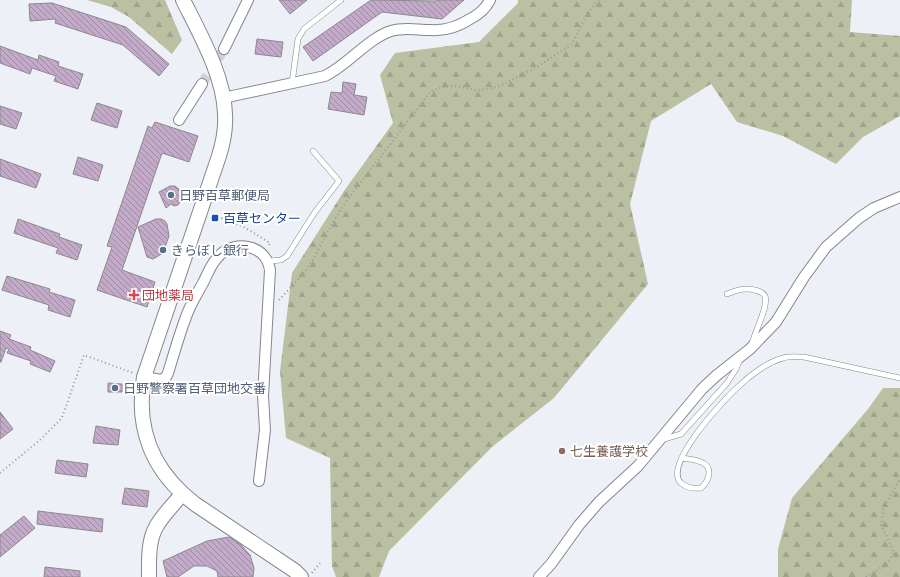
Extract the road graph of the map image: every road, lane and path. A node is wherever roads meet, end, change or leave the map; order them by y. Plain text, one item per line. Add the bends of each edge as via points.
1 (183, 0) edge
2 (248, 0) edge
3 (341, 0) edge
4 (490, 0) edge
5 (598, 0) edge
6 (224, 49) tunnel mouth
7 (292, 83) junction
8 (202, 84) tunnel mouth
9 (223, 98) junction
10 (179, 120) dead end
11 (313, 151) dead end
12 (900, 197) edge
13 (214, 215) dead end
14 (270, 243) dead end
15 (268, 261) junction
16 (727, 294) dead end
17 (268, 310) junction
18 (750, 349) junction
19 (741, 356) junction
20 (139, 375) junction
21 (900, 378) edge
22 (706, 406) junction
23 (713, 412) junction
24 (661, 439) junction
25 (682, 458) junction
26 (0, 473) edge
27 (900, 480) edge
28 (260, 481) dead end
29 (182, 494) junction
30 (320, 563) dead end
31 (306, 575) edge
32 (149, 577) edge
33 (541, 577) edge
34 (866, 577) edge

1 - 9 street via 212,58
2 - 6 street
3 - 7 lane via 304,29 298,39
4 - 7 street via 476,16 461,24 449,29 432,31 406,28 390,31 337,70 325,76
5 - 17 path via 587,14 572,44 537,67 494,88 475,90 457,86 431,91 348,199 305,272
7 - 9 street
8 - 10 street
9 - 20 street via 225,127 219,156
11 - 15 lane via 339,181 315,212 287,256 281,260
12 - 18 street via 874,208 859,218 826,247 804,276 776,322
13 - 14 path via 244,227
15 - 17 street
15 - 20 street via 252,248 243,246 225,250 211,266 186,316 166,377 161,380
16 - 18 lane via 750,289 760,291 765,297
17 - 28 street
18 - 19 street
19 - 22 lane via 727,383
19 - 24 street via 702,389
20 - 26 path via 84,355 62,418
20 - 29 street via 142,420 152,453
21 - 23 lane via 804,357 782,358 767,365 740,385
22 - 23 lane
22 - 24 lane via 681,434
23 - 25 lane
24 - 33 street via 638,466 584,519
25 - 25 lane via 677,476 679,481 686,487 701,488 709,478 707,467 702,462
27 - 34 path via 884,507 881,524 894,552 888,563
29 - 31 street via 294,571
29 - 32 street via 156,527 149,555
30 - 31 path

